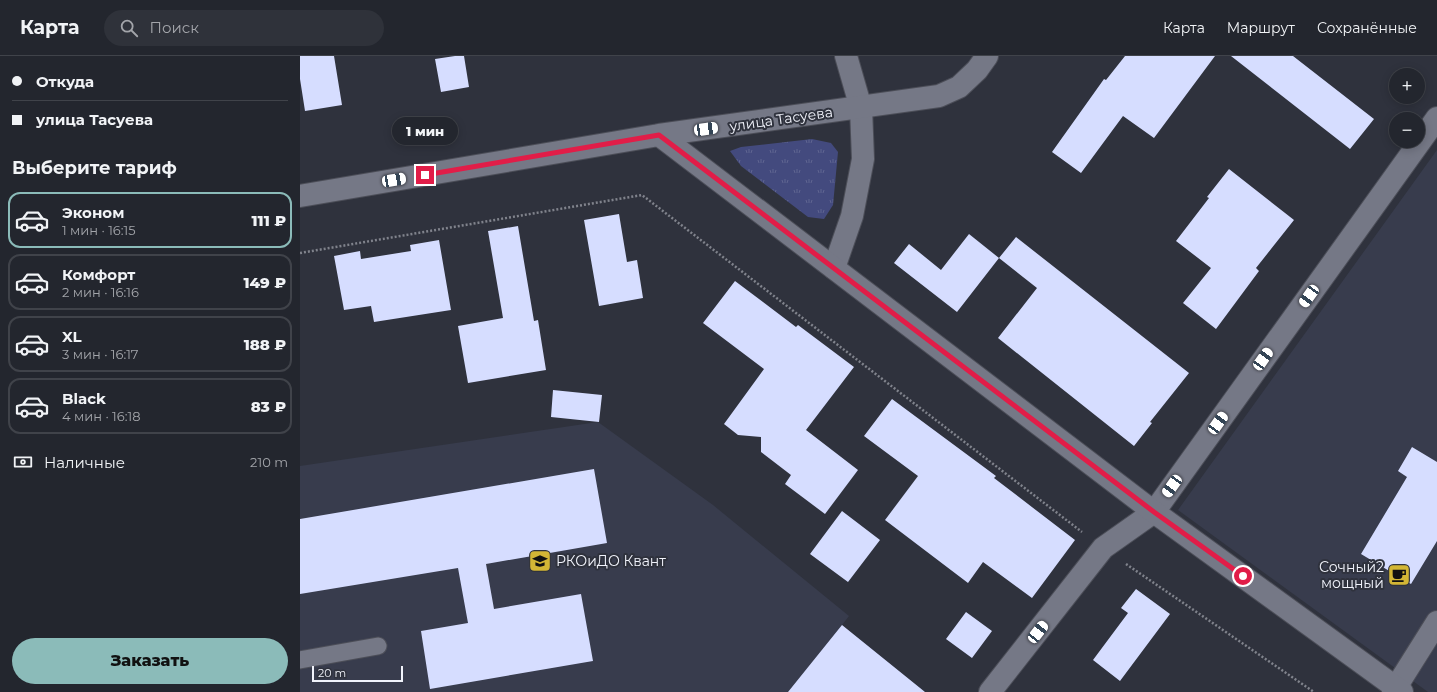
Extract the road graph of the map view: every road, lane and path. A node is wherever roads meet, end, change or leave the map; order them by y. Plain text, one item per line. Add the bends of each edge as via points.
1 (846, 56) edge
2 (987, 56) edge
3 (861, 108) junction
4 (1437, 118) edge
5 (659, 135) junction
6 (300, 196) edge
7 (300, 253) edge
8 (834, 268) junction
9 (1154, 512) junction
10 (1104, 548) junction
11 (1437, 622) edge
12 (378, 646) dead end
13 (300, 660) edge
14 (1397, 690) edge
15 (990, 692) edge
16 (1314, 692) edge

1 - 3 street
2 - 3 street, улица Тасуева via 978,70 959,87 940,96
3 - 5 street, улица Тасуева
3 - 8 street via 863,159 852,216
4 - 9 street
5 - 6 street, улица Тасуева
5 - 8 street
7 - 10 path via 642,195
8 - 9 street
9 - 10 street
9 - 14 street
10 - 15 street
10 - 16 path
11 - 14 street
12 - 13 lane

